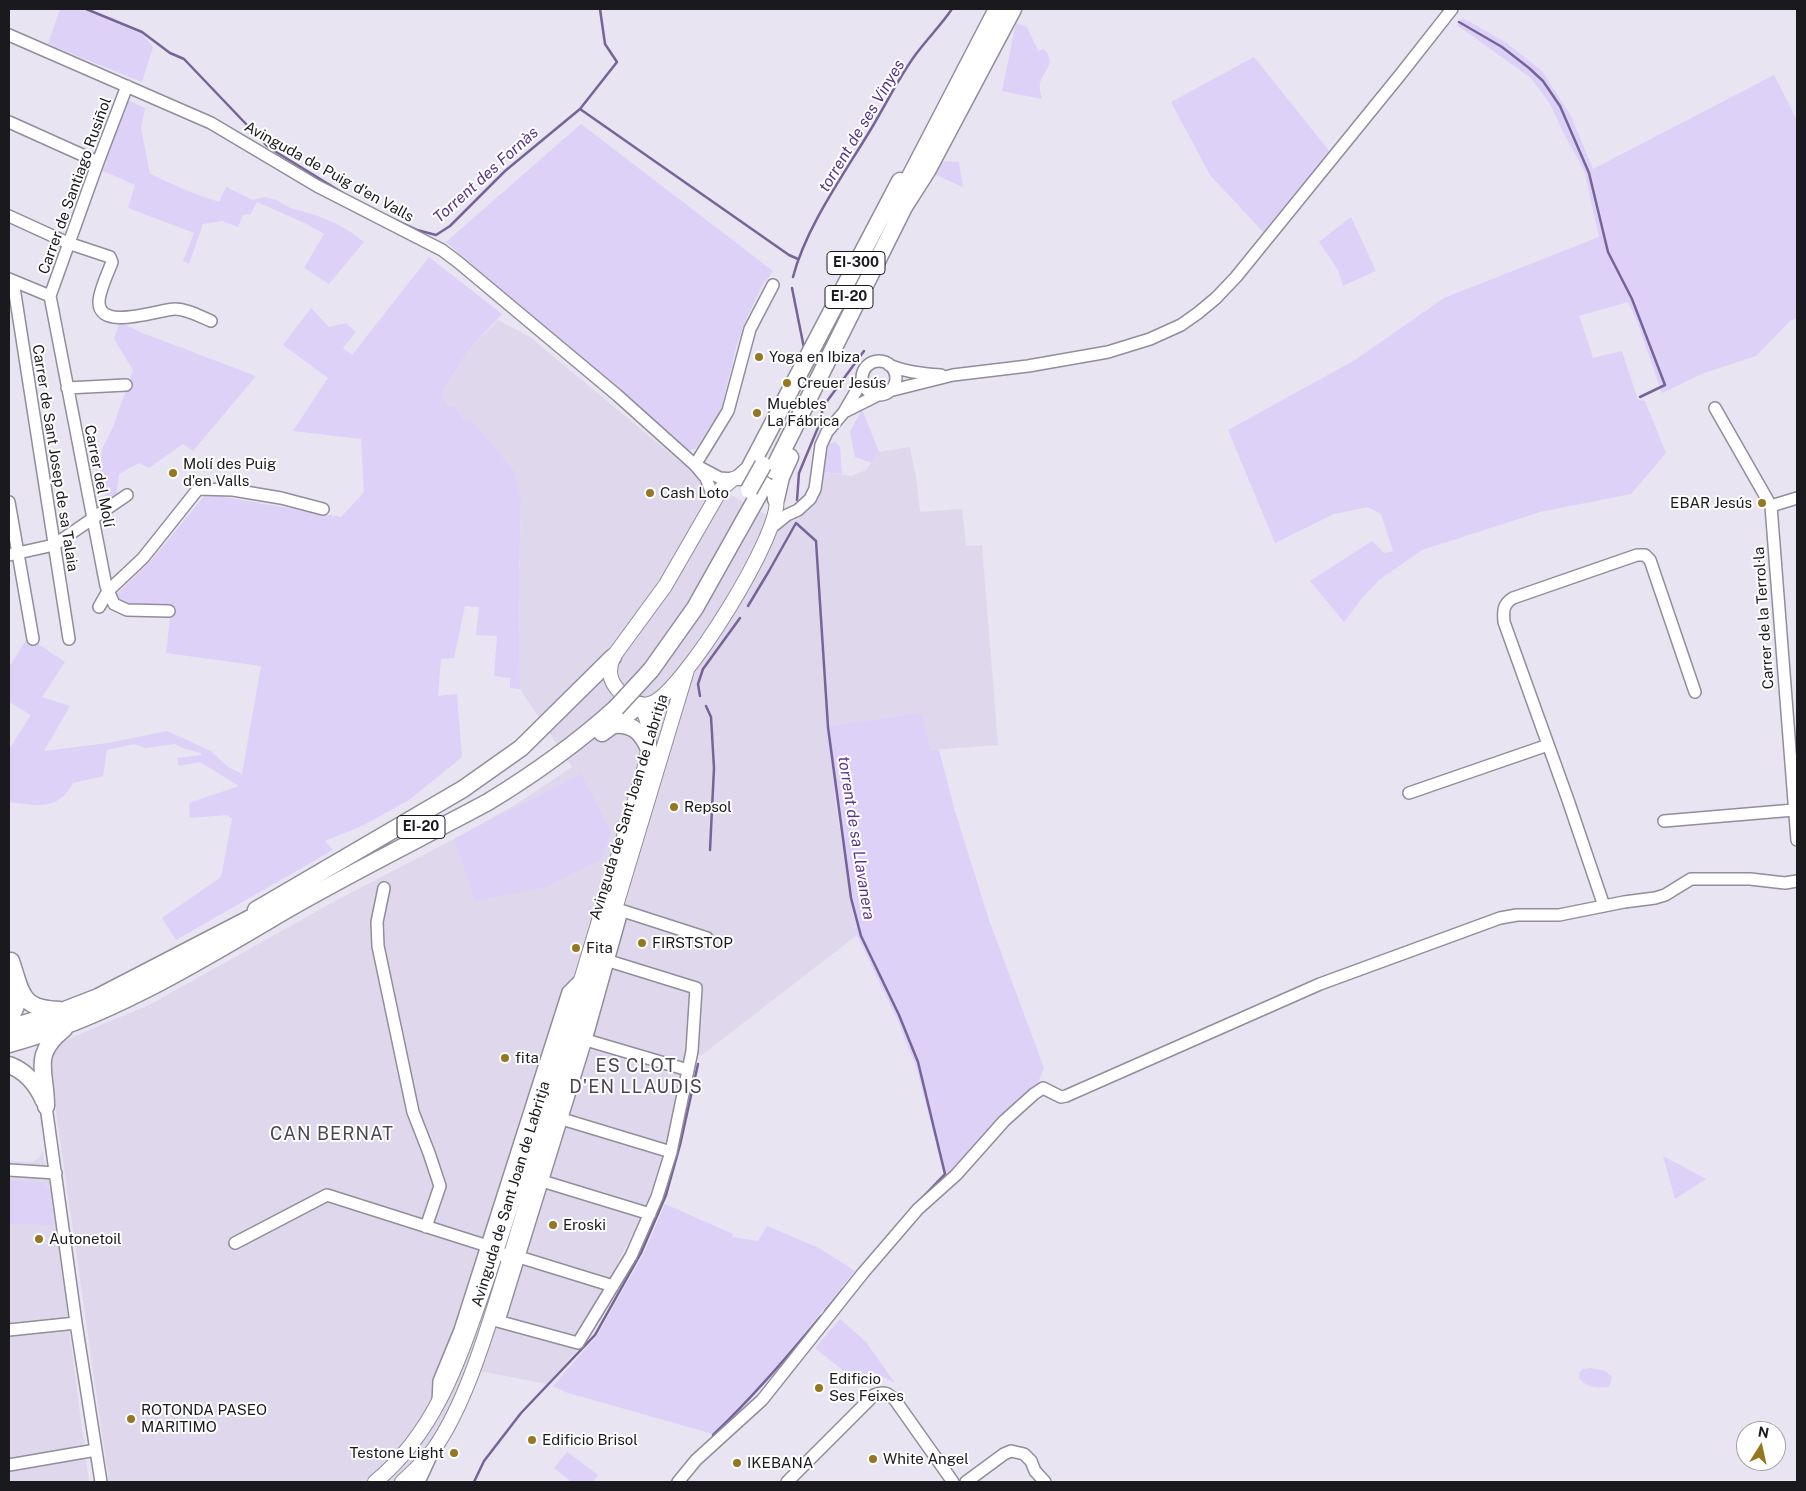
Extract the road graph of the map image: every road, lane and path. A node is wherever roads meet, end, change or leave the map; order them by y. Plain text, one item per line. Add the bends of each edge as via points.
1 (997, 9) edge
2 (1013, 9) edge
3 (1452, 9) edge
4 (9, 35) edge
5 (127, 86) junction
6 (9, 122) edge
7 (934, 129) junction
8 (98, 162) junction
9 (927, 171) junction
10 (9, 216) edge
11 (68, 243) junction
12 (11, 280) edge
13 (772, 285) dead end
14 (50, 296) junction
15 (211, 321) dead end
16 (889, 365) junction
17 (953, 375) junction
18 (862, 381) junction
19 (126, 385) dead end
20 (68, 388) junction
21 (883, 393) junction
22 (1715, 408) dead end
23 (844, 412) junction
24 (695, 465) junction
25 (768, 467) junction
26 (745, 485) junction
27 (127, 495) dead end
28 (1797, 498) edge
29 (714, 499) junction
30 (776, 501) junction
31 (9, 502) edge
32 (1771, 506) junction
33 (323, 509) dead end
34 (798, 510) junction
35 (92, 519) junction
36 (772, 527) junction
37 (54, 545) junction
38 (13, 554) edge
39 (108, 591) junction
40 (99, 607) dead end
41 (169, 611) dead end
42 (33, 639) dead end
43 (69, 639) dead end
44 (612, 656) junction
45 (687, 670) junction
46 (1695, 692) dead end
47 (640, 705) junction
48 (613, 711) junction
49 (1548, 744) junction
50 (649, 749) junction
51 (1409, 793) dead end
52 (1794, 810) junction
53 (1664, 821) dead end
54 (1797, 840) edge
55 (1797, 881) edge
56 (384, 888) dead end
57 (1604, 906) junction
58 (619, 910) junction
59 (221, 932) junction
60 (707, 938) dead end
61 (10, 959) edge
62 (609, 961) junction
63 (9, 981) edge
64 (9, 1018) edge
65 (67, 1018) junction
66 (9, 1028) edge
67 (586, 1040) junction
68 (9, 1044) edge
69 (9, 1064) edge
70 (688, 1070) junction
71 (46, 1106) junction
72 (562, 1119) junction
73 (671, 1152) junction
74 (9, 1170) edge
75 (56, 1173) junction
76 (542, 1181) junction
77 (650, 1214) junction
78 (426, 1227) junction
79 (234, 1243) dead end
80 (491, 1247) junction
81 (514, 1259) junction
82 (613, 1286) junction
83 (494, 1320) junction
84 (76, 1323) junction
85 (9, 1330) edge
86 (434, 1449) junction
87 (96, 1450) junction
88 (9, 1465) edge
89 (101, 1482) edge
90 (375, 1482) edge
91 (402, 1482) edge
92 (419, 1482) edge
93 (678, 1482) edge
94 (787, 1482) edge
95 (952, 1482) edge
96 (966, 1482) edge
97 (1045, 1482) edge

1 - 7 highway, EI-300
2 - 9 highway, EI-300
3 - 17 street via 1241,271 1198,313 1166,332 1117,349 1028,366
4 - 5 street, Avinguda de Puig d'en Valls
5 - 8 street, Carrer de Santiago Rusiñol
5 - 24 street, Avinguda de Puig d'en Valls via 211,123 317,186 442,250 612,391
6 - 8 street
7 - 25 highway, EI-20
7 - 26 highway, EI-300 via 906,170 749,469
8 - 11 street, Carrer de Santiago Rusiñol
9 - 25 highway, EI-20 via 904,207
9 - 30 highway, EI-300 via 875,286 784,469
10 - 11 street
11 - 14 street, Carrer de Santiago Rusiñol
11 - 15 street via 110,257 112,262 99,300 104,313 125,319 182,309
12 - 14 street
12 - 37 street, Carrer de Sant Josep de sa Talaia
13 - 24 street via 750,329 728,411
14 - 20 street, Carrer del Molí
16 - 17 street via 915,372
16 - 18 street via 879,361 870,364 863,372
16 - 21 street via 895,376 894,384
17 - 21 street
18 - 21 street via 866,389
18 - 23 street
19 - 20 street
20 - 35 street, Carrer del Molí
21 - 23 street
22 - 32 street, Carrer de la Terrol·la
23 - 34 street via 827,432 818,457 815,490
24 - 26 street, Avinguda de Puig d'en Valls via 720,478
24 - 29 street, Avinguda de Puig d'en Valls via 706,478
25 - 26 highway, EI-20, bridge
26 - 29 main road, EI-300 via 721,489
26 - 30 main road via 752,478 765,484
26 - 48 highway, EI-20 via 687,601 647,666
27 - 35 street
28 - 32 street
29 - 44 main road, EI-300 via 666,586
30 - 34 street via 785,508
30 - 36 main road, EI-300
31 - 38 street
32 - 52 street, Carrer de la Terrol·la
33 - 39 street via 233,490 198,489 143,558
34 - 36 street
35 - 37 street
35 - 39 street, Carrer del Molí
36 - 45 main road, EI-300 via 731,605
37 - 38 street
37 - 43 street, Carrer de Sant Josep de sa Talaia
38 - 42 street
39 - 40 street
39 - 41 street, Carrer del Molí via 114,604 127,610
44 - 47 main road via 609,672 613,685 631,702
44 - 59 highway via 521,748 463,789
45 - 47 main road, EI-300 via 660,699
45 - 58 main road, Avinguda de Sant Joan de Labritja / EI-300
46 - 49 street via 1650,560 1645,555 1514,598 1504,607 1504,622
47 - 48 highway
47 - 50 main road, Avinguda de Sant Joan de Labritja via 649,725
48 - 50 highway via 624,724 639,732
48 - 59 highway, EI-20 via 510,777 238,926
48 - 65 highway, EI-20 via 570,747 473,810 136,995
49 - 51 street
49 - 57 street
50 - 80 main road, Avinguda de Sant Joan de Labritja via 582,978
52 - 53 street
52 - 54 street, Carrer de la Terrol·la
55 - 57 street via 1785,884 1750,879 1691,880 1665,895
56 - 78 street via 377,922 378,946 413,1112 440,1186
57 - 93 street via 1559,915 1500,918 1320,984 1066,1096 1061,1097 1043,1088 1004,1121 956,1175 918,1209 762,1400 696,1460
58 - 60 street
58 - 62 street, Avinguda de Sant Joan de Labritja
58 - 81 main road, Avinguda de Sant Joan de Labritja / EI-300
59 - 65 highway, EI-20
61 - 65 highway via 27,1002
62 - 67 street, Avinguda de Sant Joan de Labritja
62 - 70 street via 696,988
63 - 64 highway via 17,994 17,1004
65 - 66 highway, EI-20
65 - 68 highway, EI-20
65 - 71 highway via 44,1051
67 - 70 street
67 - 72 street, Avinguda de Sant Joan de Labritja
69 - 71 highway via 37,1086
70 - 73 street
71 - 75 street
72 - 73 street
72 - 76 street, Avinguda de Sant Joan de Labritja
73 - 77 street
74 - 75 street
75 - 84 street
76 - 77 street
76 - 81 street, Avinguda de Sant Joan de Labritja
77 - 82 street via 632,1256
78 - 79 street via 327,1195
78 - 80 street
80 - 81 street
80 - 90 main road, Avinguda de Sant Joan de Labritja via 459,1360 438,1405 404,1455
81 - 82 street
81 - 83 main road, Avinguda de Sant Joan de Labritja / EI-300
82 - 83 street via 578,1342
83 - 86 main road, Avinguda de Sant Joan de Labritja / EI-300 via 455,1411
84 - 85 street
84 - 87 street
86 - 91 main road, Avinguda de Sant Joan de Labritja / EI-300
86 - 92 street
87 - 88 street
87 - 89 street
94 - 95 street via 874,1395 881,1392 888,1393 895,1400
96 - 97 street via 1011,1451 1024,1454

